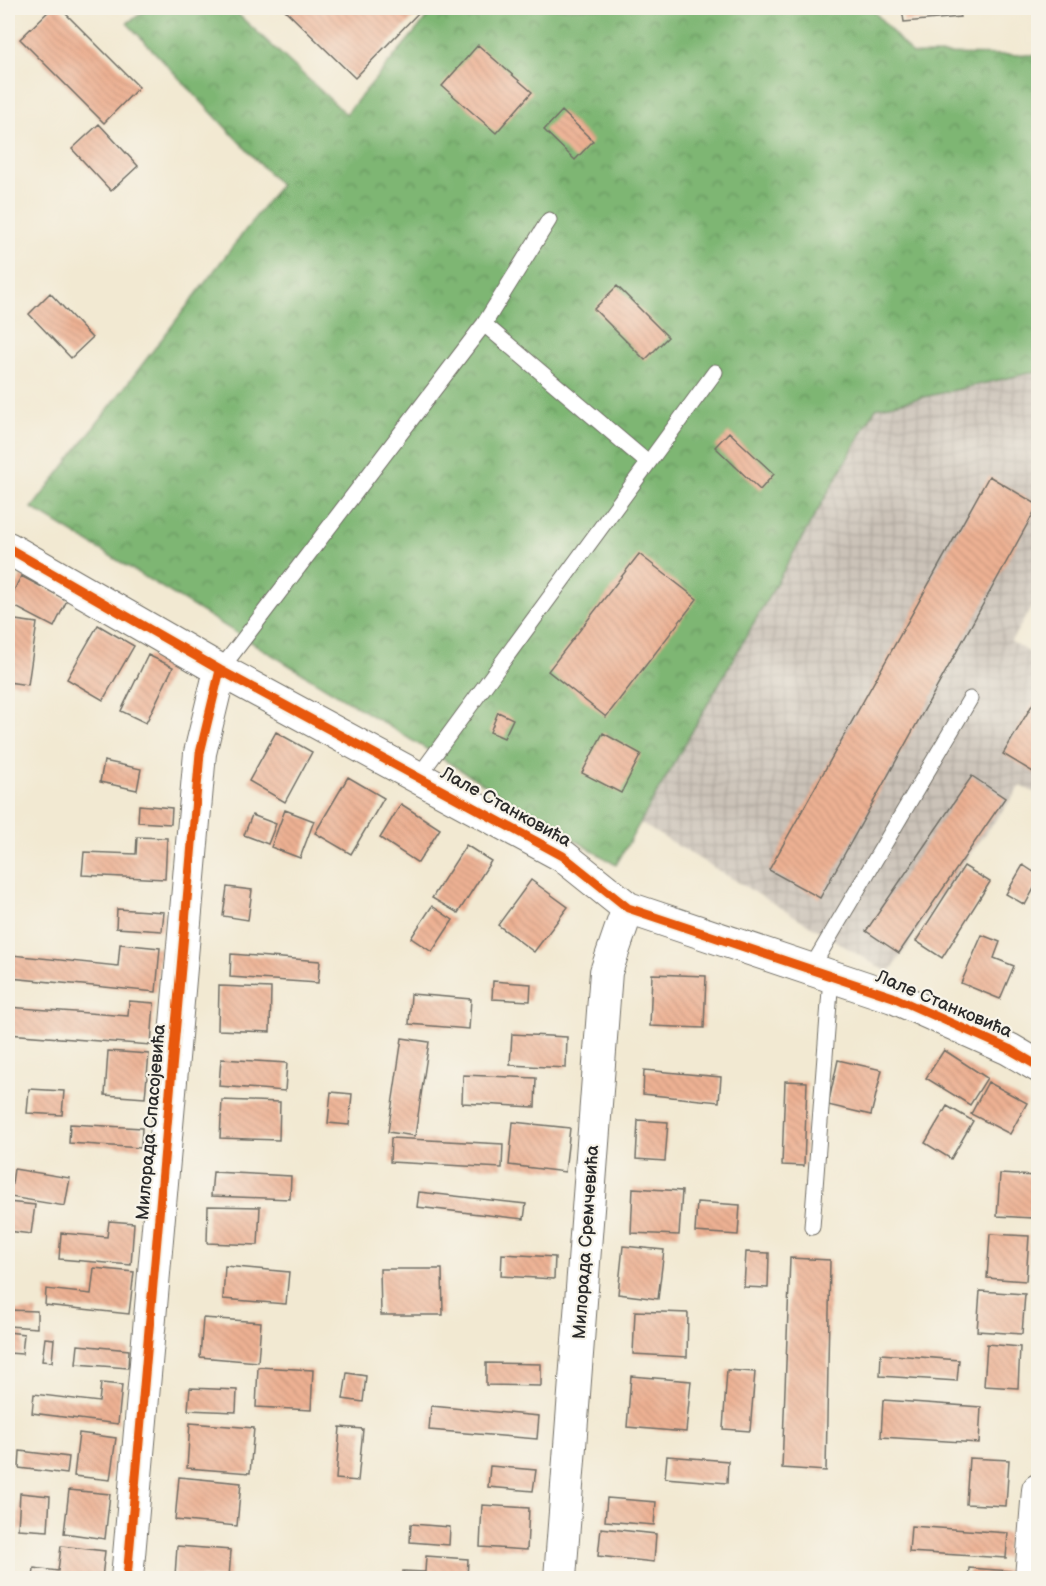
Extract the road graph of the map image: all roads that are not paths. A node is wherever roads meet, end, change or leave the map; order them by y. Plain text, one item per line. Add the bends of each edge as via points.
1 (549, 220) dead end
2 (484, 324) junction
3 (715, 372) dead end
4 (648, 463) junction
5 (8, 548) edge
6 (220, 670) junction
7 (970, 699) dead end
8 (418, 777) junction
9 (628, 908) junction
10 (821, 973) junction
11 (1038, 1066) edge
12 (812, 1227) dead end
13 (1038, 1490) edge
14 (127, 1578) edge
15 (560, 1578) edge
16 (1031, 1578) edge

1 - 2 lane
2 - 4 lane
2 - 6 lane
3 - 4 lane
4 - 8 lane
5 - 6 street, Лале Станковића
6 - 8 street, Лале Станковића
6 - 14 street, Милорада Спасојевића via 200,753
7 - 10 lane
8 - 9 street, Лале Станковића via 563,856
9 - 10 street, Лале Станковића
9 - 15 street, Милорада Сремчевића via 606,972
10 - 11 street, Лале Станковића via 893,997
10 - 12 lane
13 - 16 street

